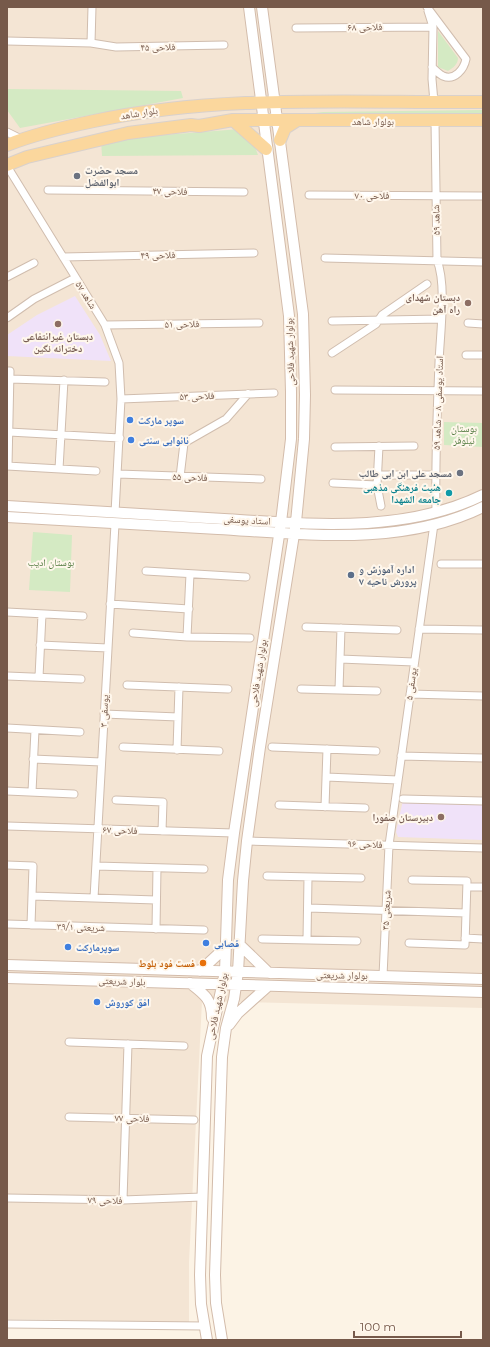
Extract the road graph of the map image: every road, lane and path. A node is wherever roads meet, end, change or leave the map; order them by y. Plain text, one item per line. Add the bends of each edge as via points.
1 (92, 7) edge
2 (248, 7) edge
3 (262, 7) edge
4 (427, 7) edge
5 (433, 27) junction
6 (296, 28) dead end
7 (7, 41) edge
8 (92, 43) junction
9 (224, 45) dead end
10 (432, 67) junction
11 (261, 102) junction
12 (275, 102) junction
13 (434, 102) junction
14 (483, 102) edge
15 (233, 120) junction
16 (264, 120) junction
17 (276, 120) junction
18 (296, 120) junction
19 (483, 120) edge
20 (435, 121) junction
21 (7, 132) edge
22 (21, 139) junction
23 (280, 140) junction
24 (7, 145) edge
25 (266, 149) junction
26 (7, 165) edge
27 (48, 190) dead end
28 (244, 192) dead end
29 (309, 195) dead end
30 (436, 196) junction
31 (483, 196) edge
32 (254, 253) dead end
33 (63, 257) junction
34 (325, 258) dead end
35 (437, 260) junction
36 (483, 262) edge
37 (34, 263) dead end
38 (7, 276) edge
39 (75, 278) junction
40 (427, 284) dead end
41 (7, 318) edge
42 (441, 319) junction
43 (379, 320) junction
44 (332, 321) dead end
45 (259, 323) dead end
46 (468, 323) dead end
47 (483, 324) edge
48 (105, 325) junction
49 (332, 353) dead end
50 (466, 355) dead end
51 (483, 355) edge
52 (7, 371) edge
53 (10, 379) junction
54 (64, 380) junction
55 (105, 382) dead end
56 (334, 390) dead end
57 (438, 391) junction
58 (483, 391) edge
59 (274, 393) dead end
60 (248, 394) junction
61 (121, 399) junction
62 (8, 405) edge
63 (9, 432) junction
64 (61, 435) junction
65 (120, 438) junction
66 (379, 446) junction
67 (414, 446) dead end
68 (335, 447) dead end
69 (8, 466) edge
70 (59, 469) junction
71 (96, 471) dead end
72 (118, 474) junction
73 (378, 475) junction
74 (435, 475) junction
75 (180, 477) junction
76 (261, 479) dead end
77 (333, 483) dead end
78 (377, 485) junction
79 (483, 496) edge
80 (7, 506) edge
81 (381, 506) dead end
82 (483, 507) edge
83 (436, 512) junction
84 (115, 513) junction
85 (7, 517) edge
86 (281, 522) junction
87 (296, 522) junction
88 (115, 524) junction
89 (434, 524) junction
90 (279, 533) junction
91 (294, 533) junction
92 (441, 564) dead end
93 (483, 564) edge
94 (146, 572) dead end
95 (190, 574) junction
96 (246, 577) dead end
97 (110, 604) junction
98 (189, 609) junction
99 (7, 612) edge
100 (42, 614) junction
101 (83, 616) dead end
102 (306, 627) dead end
103 (341, 628) junction
104 (419, 629) junction
105 (397, 630) dead end
106 (483, 630) edge
107 (133, 633) dead end
108 (187, 637) junction
109 (250, 638) dead end
110 (40, 645) junction
111 (108, 648) junction
112 (340, 659) junction
113 (414, 662) junction
114 (7, 676) edge
115 (39, 677) junction
116 (82, 679) dead end
117 (127, 685) dead end
118 (180, 687) junction
119 (228, 689) dead end
120 (301, 689) dead end
121 (339, 690) junction
122 (377, 691) dead end
123 (410, 694) junction
124 (483, 696) edge
125 (104, 714) junction
126 (178, 717) junction
127 (7, 728) edge
128 (35, 730) junction
129 (80, 732) dead end
130 (123, 747) dead end
131 (272, 747) dead end
132 (327, 749) junction
133 (177, 750) junction
134 (219, 751) dead end
135 (376, 751) dead end
136 (401, 756) junction
137 (483, 758) edge
138 (33, 759) junction
139 (102, 762) junction
140 (326, 777) junction
141 (398, 780) junction
142 (7, 791) edge
143 (32, 792) junction
144 (74, 794) dead end
145 (403, 799) dead end
146 (116, 800) dead end
147 (483, 801) edge
148 (279, 805) dead end
149 (325, 807) junction
150 (365, 808) dead end
151 (7, 826) edge
152 (98, 829) junction
153 (162, 831) junction
154 (234, 833) junction
155 (248, 841) junction
156 (389, 845) junction
157 (483, 848) edge
158 (7, 865) edge
159 (96, 866) junction
160 (157, 868) junction
161 (204, 870) dead end
162 (267, 876) dead end
163 (308, 877) junction
164 (362, 878) dead end
165 (412, 880) dead end
166 (467, 884) junction
167 (483, 887) edge
168 (32, 896) junction
169 (94, 898) junction
170 (156, 900) junction
171 (308, 908) junction
172 (386, 910) junction
173 (466, 912) junction
174 (7, 924) edge
175 (31, 925) junction
176 (156, 929) junction
177 (204, 930) dead end
178 (262, 939) dead end
179 (483, 939) edge
180 (307, 940) junction
181 (357, 941) dead end
182 (465, 941) junction
183 (409, 943) dead end
184 (239, 944) junction
185 (226, 946) junction
186 (7, 965) edge
187 (200, 971) junction
188 (225, 972) junction
189 (238, 972) junction
190 (269, 973) junction
191 (383, 976) junction
192 (7, 978) edge
193 (483, 979) edge
194 (190, 983) junction
195 (223, 985) junction
196 (236, 986) junction
197 (267, 987) junction
198 (483, 992) edge
199 (226, 1028) junction
200 (212, 1029) junction
201 (69, 1042) dead end
202 (128, 1044) junction
203 (184, 1046) dead end
204 (205, 1089) junction
205 (221, 1090) junction
206 (69, 1117) dead end
207 (125, 1118) junction
208 (194, 1120) dead end
209 (202, 1197) junction
210 (7, 1198) edge
211 (122, 1200) junction
212 (7, 1324) edge
213 (204, 1326) junction
214 (207, 1340) edge
215 (222, 1340) edge

1 - 8 street
2 - 11 main road, بولوار شهید فلاحی
3 - 12 main road, بولوار شهید فلاحی
4 - 5 street
4 - 10 street via 466,59 462,70 451,76 443,76
5 - 6 street, فلاحی ۶۸
5 - 10 street
7 - 8 street, فلاحی ۴۵
8 - 9 street, فلاحی ۴۵ via 116,47
10 - 13 street
11 - 12 main road, بلوار شاهد
11 - 16 main road, بولوار شهید فلاحی
11 - 22 main road, بلوار شاهد via 192,105 124,115
12 - 13 main road, بولوار شاهد
12 - 17 main road, بولوار شهید فلاحی
13 - 14 main road, بولوار شاهد
15 - 16 main road, بلوار شاهد
15 - 25 main road
15 - 26 main road, بلوار شاهد via 128,133 27,157
16 - 17 main road, بولوار شاهد
16 - 25 main road, بولوار شهید فلاحی
17 - 18 main road, بولوار شاهد
17 - 23 main road, بولوار شهید فلاحی
18 - 20 main road, بولوار شاهد
18 - 23 main road via 284,128
19 - 20 main road, بولوار شاهد
20 - 30 street, شاهد ۵۹
21 - 22 street
22 - 24 main road, بلوار شاهد
23 - 87 main road, بولوار شهید فلاحی via 303,314 304,439
25 - 86 main road, بولوار شهید فلاحی via 289,316 291,361 291,438
26 - 33 street, شاهد ۵۷
27 - 28 street, فلاحی ۴۷
29 - 30 street, فلاحی ۷۰
30 - 31 street, فلاحی ۷۰
30 - 35 street, شاهد ۵۹
32 - 33 street, فلاحی ۴۹
33 - 39 street, شاهد ۵۷
34 - 35 street
35 - 36 street
35 - 42 street, شاهد ۵۹ via 441,271
37 - 38 street
39 - 41 street via 34,299
39 - 48 street, شاهد ۵۷
40 - 43 street via 382,315
42 - 43 street
42 - 57 street, استاد یوسفی ۸ - شاهد ۵۹
43 - 44 street
43 - 49 street
45 - 48 street, فلاحی ۵۱
46 - 47 street
48 - 61 street, شاهد ۵۷ via 119,363
50 - 51 street
52 - 53 street via 10,371
53 - 54 street
53 - 62 street
54 - 55 street
54 - 64 street
56 - 57 street
57 - 58 street
57 - 74 street, استاد یوسفی ۸ - شاهد ۵۹
59 - 60 street, فلاحی ۵۳
60 - 61 street, فلاحی ۵۳
60 - 75 street via 226,419 184,443
61 - 65 street, شاهد ۵۷
62 - 63 street
63 - 64 street
63 - 69 street
64 - 65 street
64 - 70 street
65 - 72 street, شاهد ۵۷
66 - 67 street
66 - 68 street
66 - 73 street
69 - 70 street
70 - 71 street
72 - 75 street, فلاحی ۵۵
72 - 84 street, شاهد ۵۷
73 - 74 street
73 - 78 street
74 - 83 street, استاد یوسفی ۸ - شاهد ۵۹
75 - 76 street, فلاحی ۵۵
77 - 78 street
78 - 81 street
79 - 83 main road, استاد یوسفی
80 - 84 main road, استاد یوسفی
82 - 89 main road, استاد یوسفی
83 - 87 main road, استاد یوسفی via 377,523
84 - 86 main road, استاد یوسفی
84 - 88 main road
85 - 88 main road, استاد یوسفی
86 - 87 main road, استاد یوسفی
86 - 90 main road, بولوار شهید فلاحی
87 - 91 main road, بولوار شهید فلاحی
88 - 90 main road, استاد یوسفی
88 - 97 street, یوسفی ۳
89 - 91 main road, استاد یوسفی via 377,533
89 - 104 street, یوسفی ۵
90 - 91 main road, استاد یوسفی
90 - 154 main road, بولوار شهید فلاحی
91 - 155 main road, بولوار شهید فلاحی via 260,746
92 - 93 street
94 - 95 street
95 - 96 street
95 - 98 street
97 - 98 street
97 - 111 street, یوسفی ۳
98 - 108 street
99 - 100 street
100 - 101 street
100 - 110 street
102 - 103 street
103 - 105 street
103 - 112 street
104 - 106 street
104 - 113 street, یوسفی ۵
107 - 108 street
108 - 109 street
110 - 111 street
110 - 115 street
111 - 125 street, یوسفی ۳
112 - 113 street
112 - 121 street
113 - 123 street, یوسفی ۵
114 - 115 street
115 - 116 street
117 - 118 street
118 - 119 street
118 - 126 street
120 - 121 street
121 - 122 street
123 - 124 street
123 - 136 street, یوسفی ۵
125 - 126 street
125 - 139 street, یوسفی ۳
126 - 133 street
127 - 128 street
128 - 129 street
128 - 138 street
130 - 133 street
131 - 132 street
132 - 135 street
132 - 140 street
133 - 134 street
136 - 137 street
136 - 141 street, یوسفی ۵
138 - 139 street
138 - 143 street
139 - 152 street, یوسفی ۳
140 - 141 street
140 - 149 street
141 - 156 street, یوسفی ۵
142 - 143 street
143 - 144 street
145 - 147 street
146 - 153 street via 163,802
148 - 149 street
149 - 150 street
151 - 152 street, فلاحی ۶۷
152 - 153 street, فلاحی ۶۷
152 - 159 street, یوسفی ۳
153 - 154 street, فلاحی ۶۷
154 - 185 main road, بولوار شهید فلاحی via 228,880
155 - 156 street, فلاحی ۹۶
155 - 184 main road, بولوار شهید فلاحی
156 - 157 street, فلاحی ۹۶
156 - 172 street, شریعتی ۳۵
158 - 168 street via 33,866
159 - 160 street
159 - 169 street, یوسفی ۳
160 - 161 street
160 - 170 street
162 - 163 street
163 - 164 street
163 - 171 street
165 - 166 street
166 - 167 street
166 - 173 street
168 - 169 street
168 - 175 street
169 - 170 street
170 - 176 street
171 - 172 street
171 - 180 street
172 - 173 street
172 - 191 street, شریعتی ۳۵
173 - 182 street
174 - 175 street, شریعتی ۳۹/۱
175 - 176 street, شریعتی ۳۹/۱
176 - 177 street, شریعتی ۳۹/۱
178 - 180 street
179 - 182 street
180 - 181 street
182 - 183 street
184 - 189 main road, بولوار شهید فلاحی
184 - 190 main road
185 - 187 main road
185 - 188 main road, بولوار شهید فلاحی
186 - 187 main road, بلوار شریعتی
187 - 188 main road, بولوار شریعتی
188 - 189 main road, بولوار شریعتی
188 - 195 main road, بولوار شهید فلاحی
189 - 190 main road, بولوار شریعتی
189 - 196 main road, بولوار شهید فلاحی
190 - 191 main road, بولوار شریعتی
191 - 193 main road, بولوار شریعتی
192 - 194 main road, بلوار شریعتی
194 - 195 main road, بلوار شریعتی
194 - 200 main road via 206,996 212,1007
195 - 196 main road, بلوار شریعتی
195 - 200 main road, بولوار شهید فلاحی
196 - 197 main road, بولوار شریعتی
196 - 199 main road, بولوار شهید فلاحی
197 - 198 main road, بولوار شریعتی
197 - 199 main road via 238,1013
199 - 205 main road, بولوار شهید فلاحی
200 - 204 main road, بولوار شهید فلاحی
201 - 202 street
202 - 203 street
202 - 207 street
204 - 205 main road
204 - 209 main road, بولوار شهید فلاحی
205 - 215 main road, بولوار شهید فلاحی via 215,1275 216,1303
206 - 207 street, فلاحی ۷۷
207 - 208 street, فلاحی ۷۷
207 - 211 street
209 - 211 street, فلاحی ۷۹
209 - 213 main road, بولوار شهید فلاحی via 200,1275
210 - 211 street, فلاحی ۷۹
212 - 213 street
213 - 214 main road, بولوار شهید فلاحی

